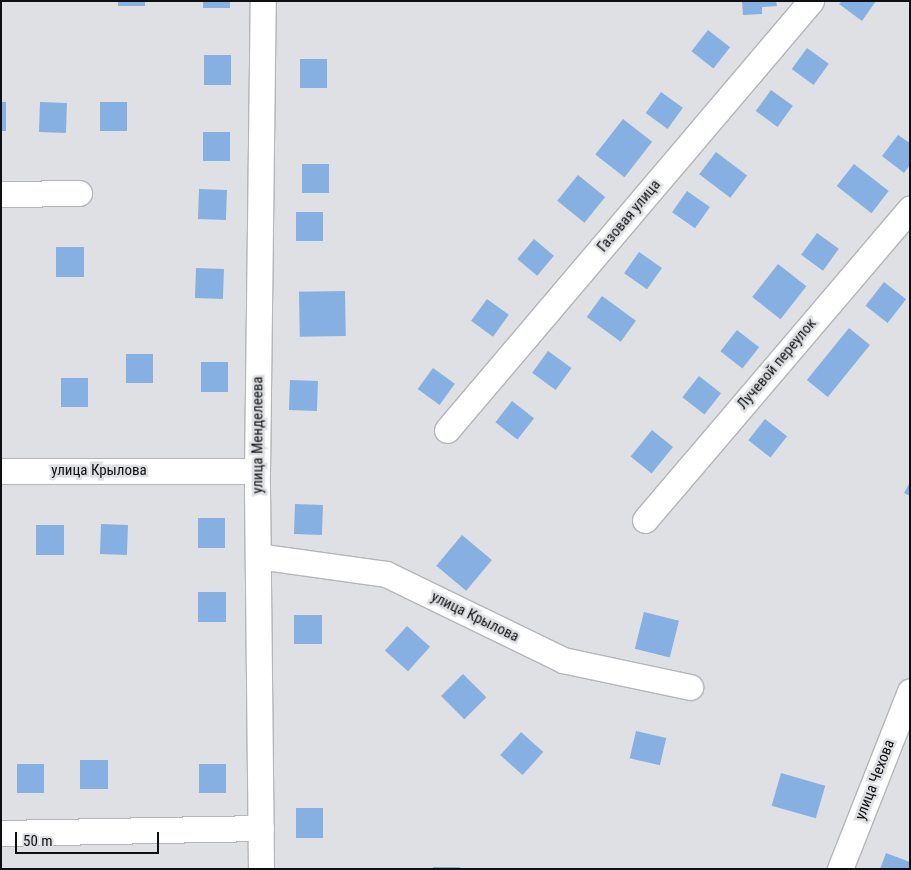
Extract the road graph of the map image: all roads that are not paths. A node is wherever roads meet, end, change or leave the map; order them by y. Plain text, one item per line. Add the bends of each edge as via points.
1 (263, 1) edge
2 (811, 1) edge
3 (79, 193) dead end
4 (1, 194) edge
5 (910, 209) edge
6 (447, 430) dead end
7 (1, 471) edge
8 (257, 471) junction
9 (645, 520) dead end
10 (258, 556) junction
11 (690, 687) dead end
12 (910, 691) edge
13 (261, 828) junction
14 (1, 833) edge
15 (261, 869) edge
16 (840, 869) edge

1 - 8 street, улица Менделеева
2 - 6 street, Газовая улица
3 - 4 street
5 - 9 street, Лучевой переулок
7 - 8 street, улица Крылова
8 - 10 street, улица Менделеева
10 - 11 street, улица Крылова via 386,574 563,660
10 - 13 street, улица Менделеева
12 - 16 street, улица Чехова
13 - 14 street
13 - 15 street, улица Менделеева

